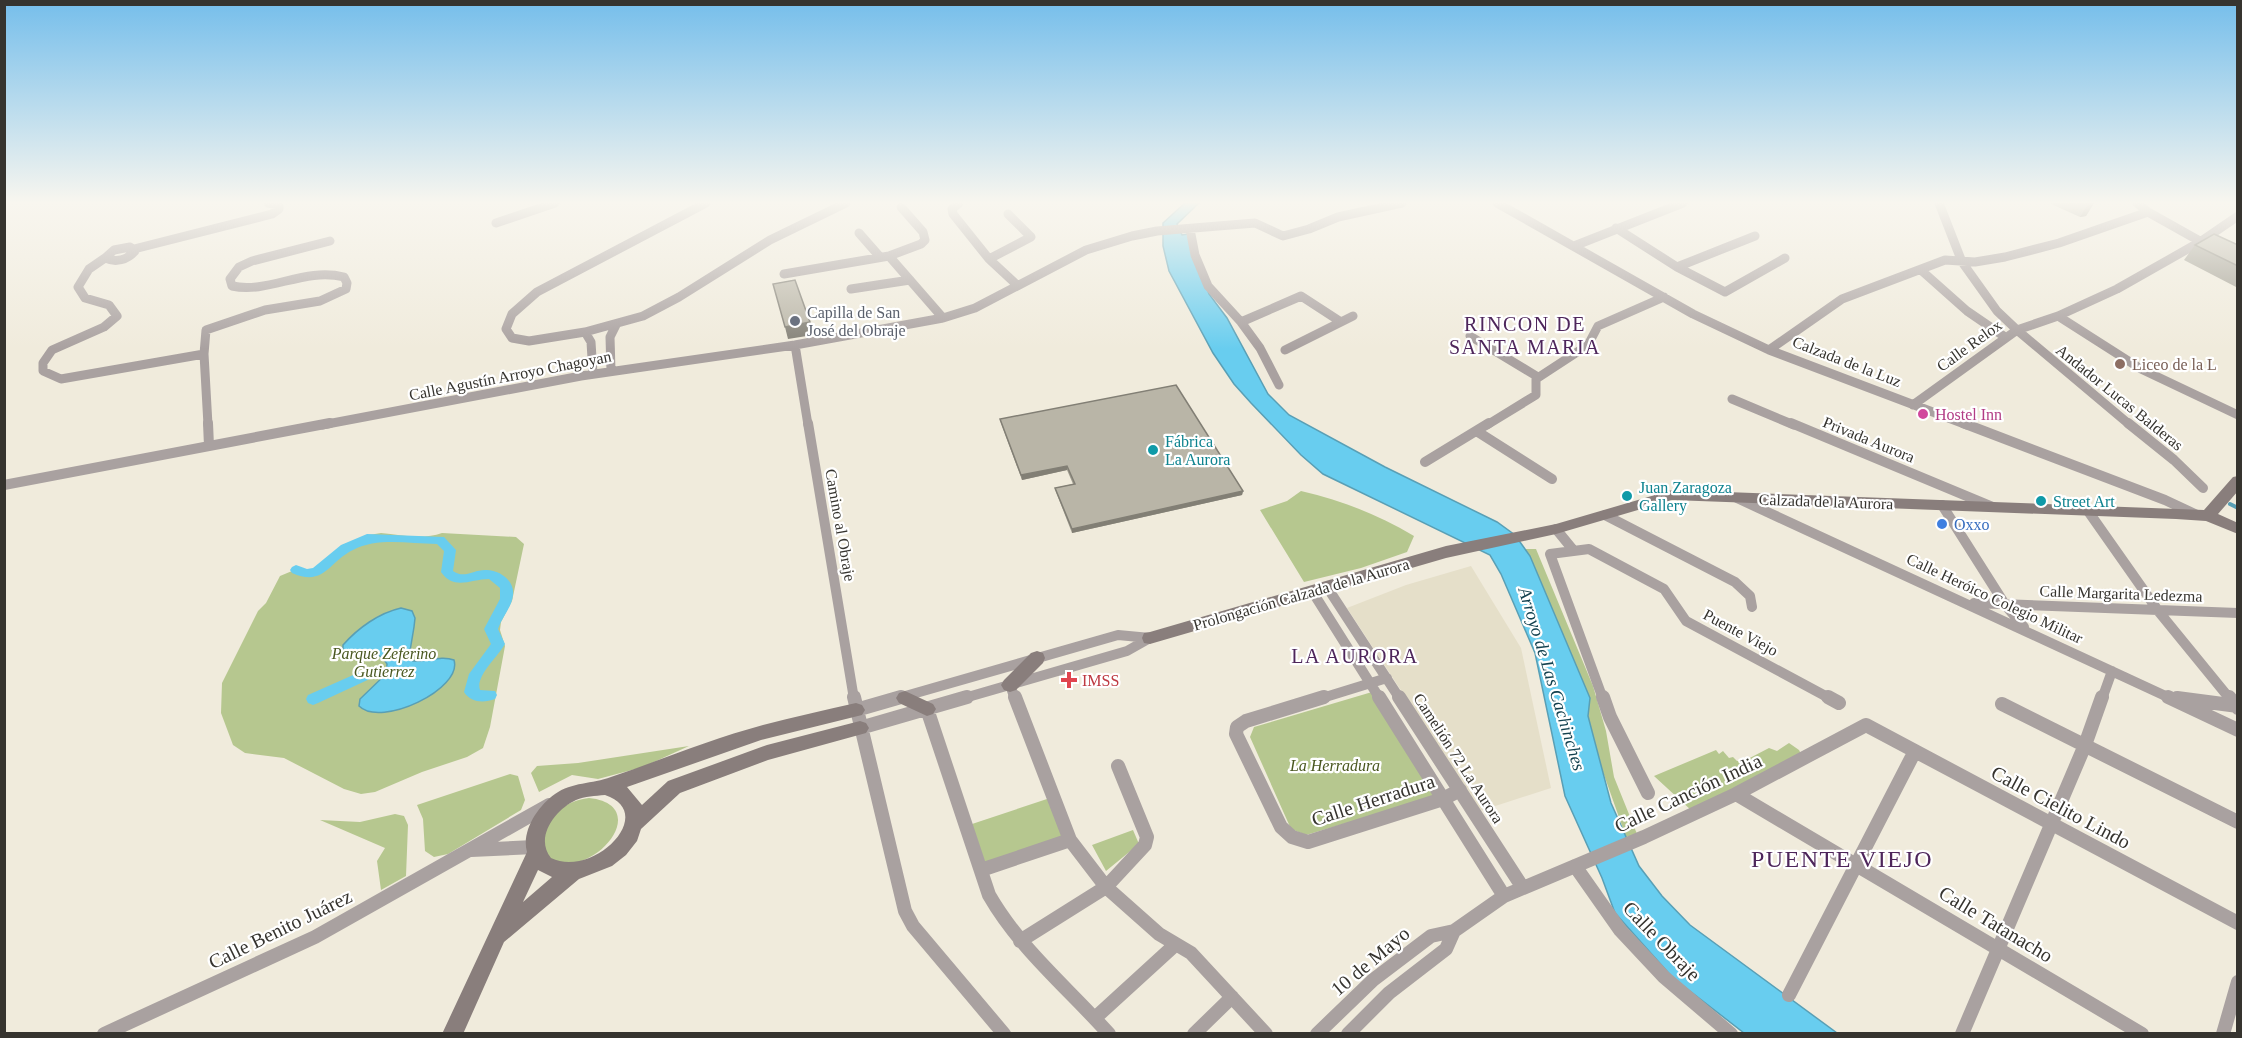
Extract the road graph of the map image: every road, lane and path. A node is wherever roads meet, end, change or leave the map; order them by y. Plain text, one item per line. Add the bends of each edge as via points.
1 (111, 251) edge
2 (289, 251) edge
3 (614, 251) edge
4 (752, 251) edge
5 (878, 251) edge
6 (900, 251) edge
7 (983, 251) edge
8 (1003, 251) edge
9 (1084, 251) edge
10 (1194, 251) edge
11 (1584, 251) edge
12 (1653, 251) edge
13 (1716, 251) edge
14 (1958, 251) edge
15 (2026, 251) edge
16 (2183, 251) edge
17 (884, 257) junction
18 (1785, 258) dead end
19 (989, 259) junction
20 (1962, 262) junction
21 (1677, 267) junction
22 (1922, 271) junction
23 (784, 274) dead end
24 (910, 280) junction
25 (1017, 285) junction
26 (851, 289) dead end
27 (1664, 297) junction
28 (1353, 316) dead end
29 (2058, 316) junction
30 (942, 318) junction
31 (1241, 322) junction
32 (1341, 322) junction
33 (616, 325) junction
34 (2016, 330) junction
35 (585, 332) junction
36 (1470, 336) dead end
37 (2005, 337) junction
38 (795, 345) junction
39 (1285, 350) dead end
40 (1769, 350) junction
41 (204, 354) junction
42 (611, 371) junction
43 (593, 374) junction
44 (1538, 377) junction
45 (1279, 385) dead end
46 (1732, 399) dead end
47 (1913, 405) junction
48 (2238, 415) edge
49 (1478, 432) junction
50 (209, 446) junction
51 (1425, 462) dead end
52 (1552, 479) dead end
53 (2238, 481) edge
54 (4, 485) edge
55 (2203, 488) dead end
56 (1737, 498) junction
57 (1942, 505) junction
58 (1994, 507) junction
59 (2088, 511) junction
60 (1605, 515) junction
61 (2204, 517) junction
62 (1556, 529) junction
63 (2238, 529) edge
64 (1451, 550) joint
65 (1574, 551) junction
66 (1320, 589) junction
67 (1968, 603) junction
68 (2006, 606) junction
69 (1752, 607) dead end
70 (2158, 612) junction
71 (2238, 613) edge
72 (2029, 632) junction
73 (1150, 638) junction
74 (1036, 658) junction
75 (2112, 671) junction
76 (1387, 678) junction
77 (1370, 683) junction
78 (1010, 685) junction
79 (2165, 696) junction
80 (905, 698) junction
81 (1839, 703) dead end
82 (2002, 704) dead end
83 (2237, 707) edge
84 (927, 710) junction
85 (858, 719) junction
86 (1866, 725) joint
87 (2238, 730) edge
88 (2085, 745) junction
89 (1915, 751) junction
90 (1118, 766) dead end
91 (606, 787) junction
92 (1460, 790) junction
93 (1648, 793) dead end
94 (1736, 794) junction
95 (562, 798) junction
96 (1443, 799) junction
97 (2238, 822) edge
98 (634, 824) junction
99 (2051, 824) junction
100 (1070, 840) junction
101 (468, 851) junction
102 (535, 851) junction
103 (1856, 864) junction
104 (1575, 866) junction
105 (981, 870) junction
106 (573, 872) junction
107 (1106, 887) junction
108 (1523, 888) junction
109 (1504, 896) junction
110 (2238, 923) edge
111 (1454, 931) junction
112 (495, 938) junction
113 (1020, 941) junction
114 (1176, 944) junction
115 (1999, 949) junction
116 (1386, 970) junction
117 (2238, 982) edge
118 (1400, 985) junction
119 (1789, 995) dead end
120 (1232, 997) junction
121 (1095, 1018) junction
122 (104, 1034) edge
123 (452, 1034) edge
124 (1004, 1034) edge
125 (1109, 1034) edge
126 (1194, 1034) edge
127 (1266, 1034) edge
128 (1317, 1034) edge
129 (1348, 1034) edge
130 (1731, 1034) edge
131 (1962, 1034) edge
132 (2142, 1034) edge
133 (2223, 1034) edge

1 - 41 street via 89,269 78,287 85,298 109,305 117,316 104,327 52,350 43,363 43,371 61,379
2 - 41 street via 239,267 230,279 232,286 252,288 306,275 332,274 344,277 346,289 313,304 248,314 206,330
3 - 35 street via 537,292 512,314 506,329 512,338 529,341
4 - 33 street via 679,297
5 - 17 street
6 - 17 street
7 - 19 street
8 - 19 street
9 - 25 street, Calle Agustín Arroyo Chagoyan
10 - 31 street via 1208,286
11 - 27 street, Calzada de la Luz
12 - 21 street
13 - 21 street
14 - 20 street, Andador Lucas Balderas
15 - 20 street
16 - 29 street, Calle Relox via 2117,289
17 - 23 street
17 - 24 street
18 - 21 street via 1725,292
19 - 25 street
20 - 22 street via 1945,260
20 - 34 street, Andador Lucas Balderas
22 - 37 street via 1967,311
22 - 40 street via 1842,299
24 - 26 street
24 - 30 street
25 - 30 street, Calle Agustín Arroyo Chagoyan via 975,308
27 - 40 street, Calzada de la Luz
27 - 44 street via 1598,326 1588,345
28 - 32 street
29 - 34 street, Calle Relox
29 - 48 street via 2141,369
30 - 38 street, Calle Agustín Arroyo Chagoyan
31 - 32 street via 1301,296
31 - 45 street via 1268,359
32 - 39 street
33 - 35 street
33 - 42 street via 610,337
34 - 37 street, Calle Relox
34 - 55 street, Andador Lucas Balderas
35 - 43 street via 591,342
36 - 44 street
37 - 47 street, Calle Relox
38 - 42 street, Calle Agustín Arroyo Chagoyan
38 - 85 street, Camino al Obraje
40 - 47 street, Calzada de la Luz
41 - 50 street
42 - 43 street, Calle Agustín Arroyo Chagoyan
43 - 50 street, Calle Agustín Arroyo Chagoyan
44 - 49 street via 1536,395
46 - 58 street, Privada Aurora
47 - 61 street, Calzada de la Luz
49 - 51 street
49 - 52 street
50 - 54 street, Calle Agustín Arroyo Chagoyan
53 - 61 main road
56 - 57 main road, Calzada de la Aurora
56 - 60 main road, Calzada de la Aurora via 1672,495
56 - 67 street, Calle Heróico Colegio Militar
57 - 58 main road, Calzada de la Aurora
57 - 68 street
58 - 59 main road, Calzada de la Aurora
59 - 61 main road, Calzada de la Aurora
59 - 70 street
60 - 62 main road, Calzada de la Aurora
60 - 69 street via 1736,582 1750,596
61 - 63 main road, Calzada de la Luz
62 - 64 main road, Calzada de la Aurora
62 - 65 street
64 - 66 main road, Prolongación Calzada de la Aurora
65 - 81 street, Puente Viejo via 1589,549 1664,590 1686,621
65 - 93 street via 1550,554 1610,717
66 - 73 main road, Prolongación Calzada de la Aurora
66 - 76 street, Camelión 72 La Aurora
66 - 77 street
67 - 68 street, Calle Margarita Ledezma
67 - 72 street, Calle Heróico Colegio Militar
68 - 70 street, Calle Margarita Ledezma
68 - 72 street
70 - 71 street, Calle Margarita Ledezma
70 - 83 street
72 - 75 street, Calle Heróico Colegio Militar
73 - 74 street, Prolongación Calzada de la Aurora via 1118,634
73 - 78 street, Prolongación Calzada de la Aurora via 1127,651
74 - 78 main road
74 - 80 street, Prolongación Calzada de la Aurora
75 - 79 street, Calle Heróico Colegio Militar
75 - 88 street
76 - 77 street, Calle Herradura
76 - 92 street, Camelión 72 La Aurora
77 - 96 street
77 - 96 street, Calle Herradura via 1237,727 1236,734 1281,826 1292,837 1308,842
78 - 84 street, Prolongación Calzada de la Aurora
78 - 100 street
79 - 83 street
79 - 87 street, Calle Heróico Colegio Militar
80 - 84 main road
80 - 85 street, Prolongación Calzada de la Aurora
82 - 88 street
84 - 85 street, Prolongación Calzada de la Aurora
84 - 105 street
85 - 91 main road via 761,733
85 - 98 main road via 674,787
85 - 124 street, Camino al Obraje via 905,911 913,926
86 - 89 street, Calle Cielito Lindo
86 - 94 street, Calle Canción India
88 - 97 street
88 - 99 street
89 - 99 street, Calle Cielito Lindo
89 - 103 street
90 - 107 street via 1147,837 1145,845
91 - 95 main road via 584,789
91 - 98 main road via 623,794 633,807
92 - 96 street, Calle Herradura
92 - 108 street, Camelión 72 La Aurora
94 - 103 street, Calle Tatanacho
94 - 104 street, Calle Canción India
95 - 101 street, Calle Benito Juárez
95 - 102 main road via 536,830
96 - 109 street
98 - 106 main road via 627,841 612,857
99 - 110 street, Calle Cielito Lindo
99 - 115 street
100 - 105 street
100 - 107 street
101 - 102 street, Calle Benito Juárez
101 - 122 street, Calle Benito Juárez via 315,937
102 - 106 main road via 544,864 557,871
102 - 112 main road
103 - 115 street, Calle Tatanacho
103 - 119 street
104 - 108 street, Calle Canción India
104 - 130 street, Calle Obraje via 1620,930 1664,976
105 - 113 street via 1000,917
106 - 112 main road
107 - 113 street
107 - 114 street
108 - 109 street, 10 de Mayo
109 - 111 street, 10 de Mayo
111 - 116 street, 10 de Mayo via 1431,936
111 - 118 street, 10 de Mayo via 1446,950
112 - 123 main road
113 - 121 street
114 - 120 street via 1191,953
114 - 121 street
115 - 131 street
115 - 132 street, Calle Tatanacho
116 - 118 street
116 - 128 street, 10 de Mayo
117 - 133 street
118 - 129 street, 10 de Mayo
120 - 126 street
120 - 127 street
121 - 125 street

